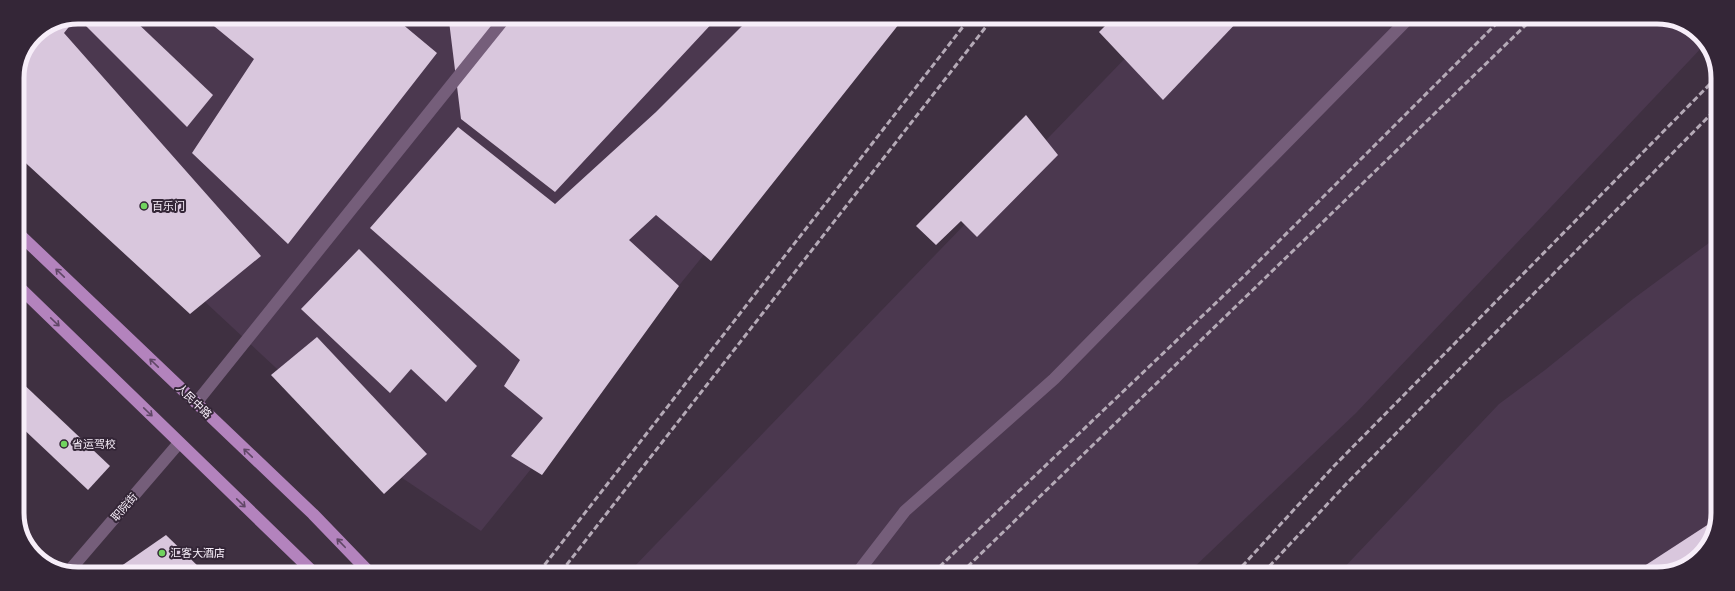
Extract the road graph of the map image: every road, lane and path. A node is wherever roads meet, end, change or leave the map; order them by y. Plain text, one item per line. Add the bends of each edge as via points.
1 (500, 24) edge
2 (1404, 24) edge
3 (24, 239) edge
4 (24, 292) edge
5 (196, 403) junction
6 (179, 443) junction
7 (73, 566) edge
8 (308, 567) edge
9 (364, 567) edge
10 (862, 567) edge

1 - 5 street
2 - 10 street via 1054,379 905,511
5 -> 3 main road, 人民中路
4 -> 6 main road
9 -> 5 main road, 人民中路 via 313,514
6 - 7 street, 职院街
6 -> 8 main road

